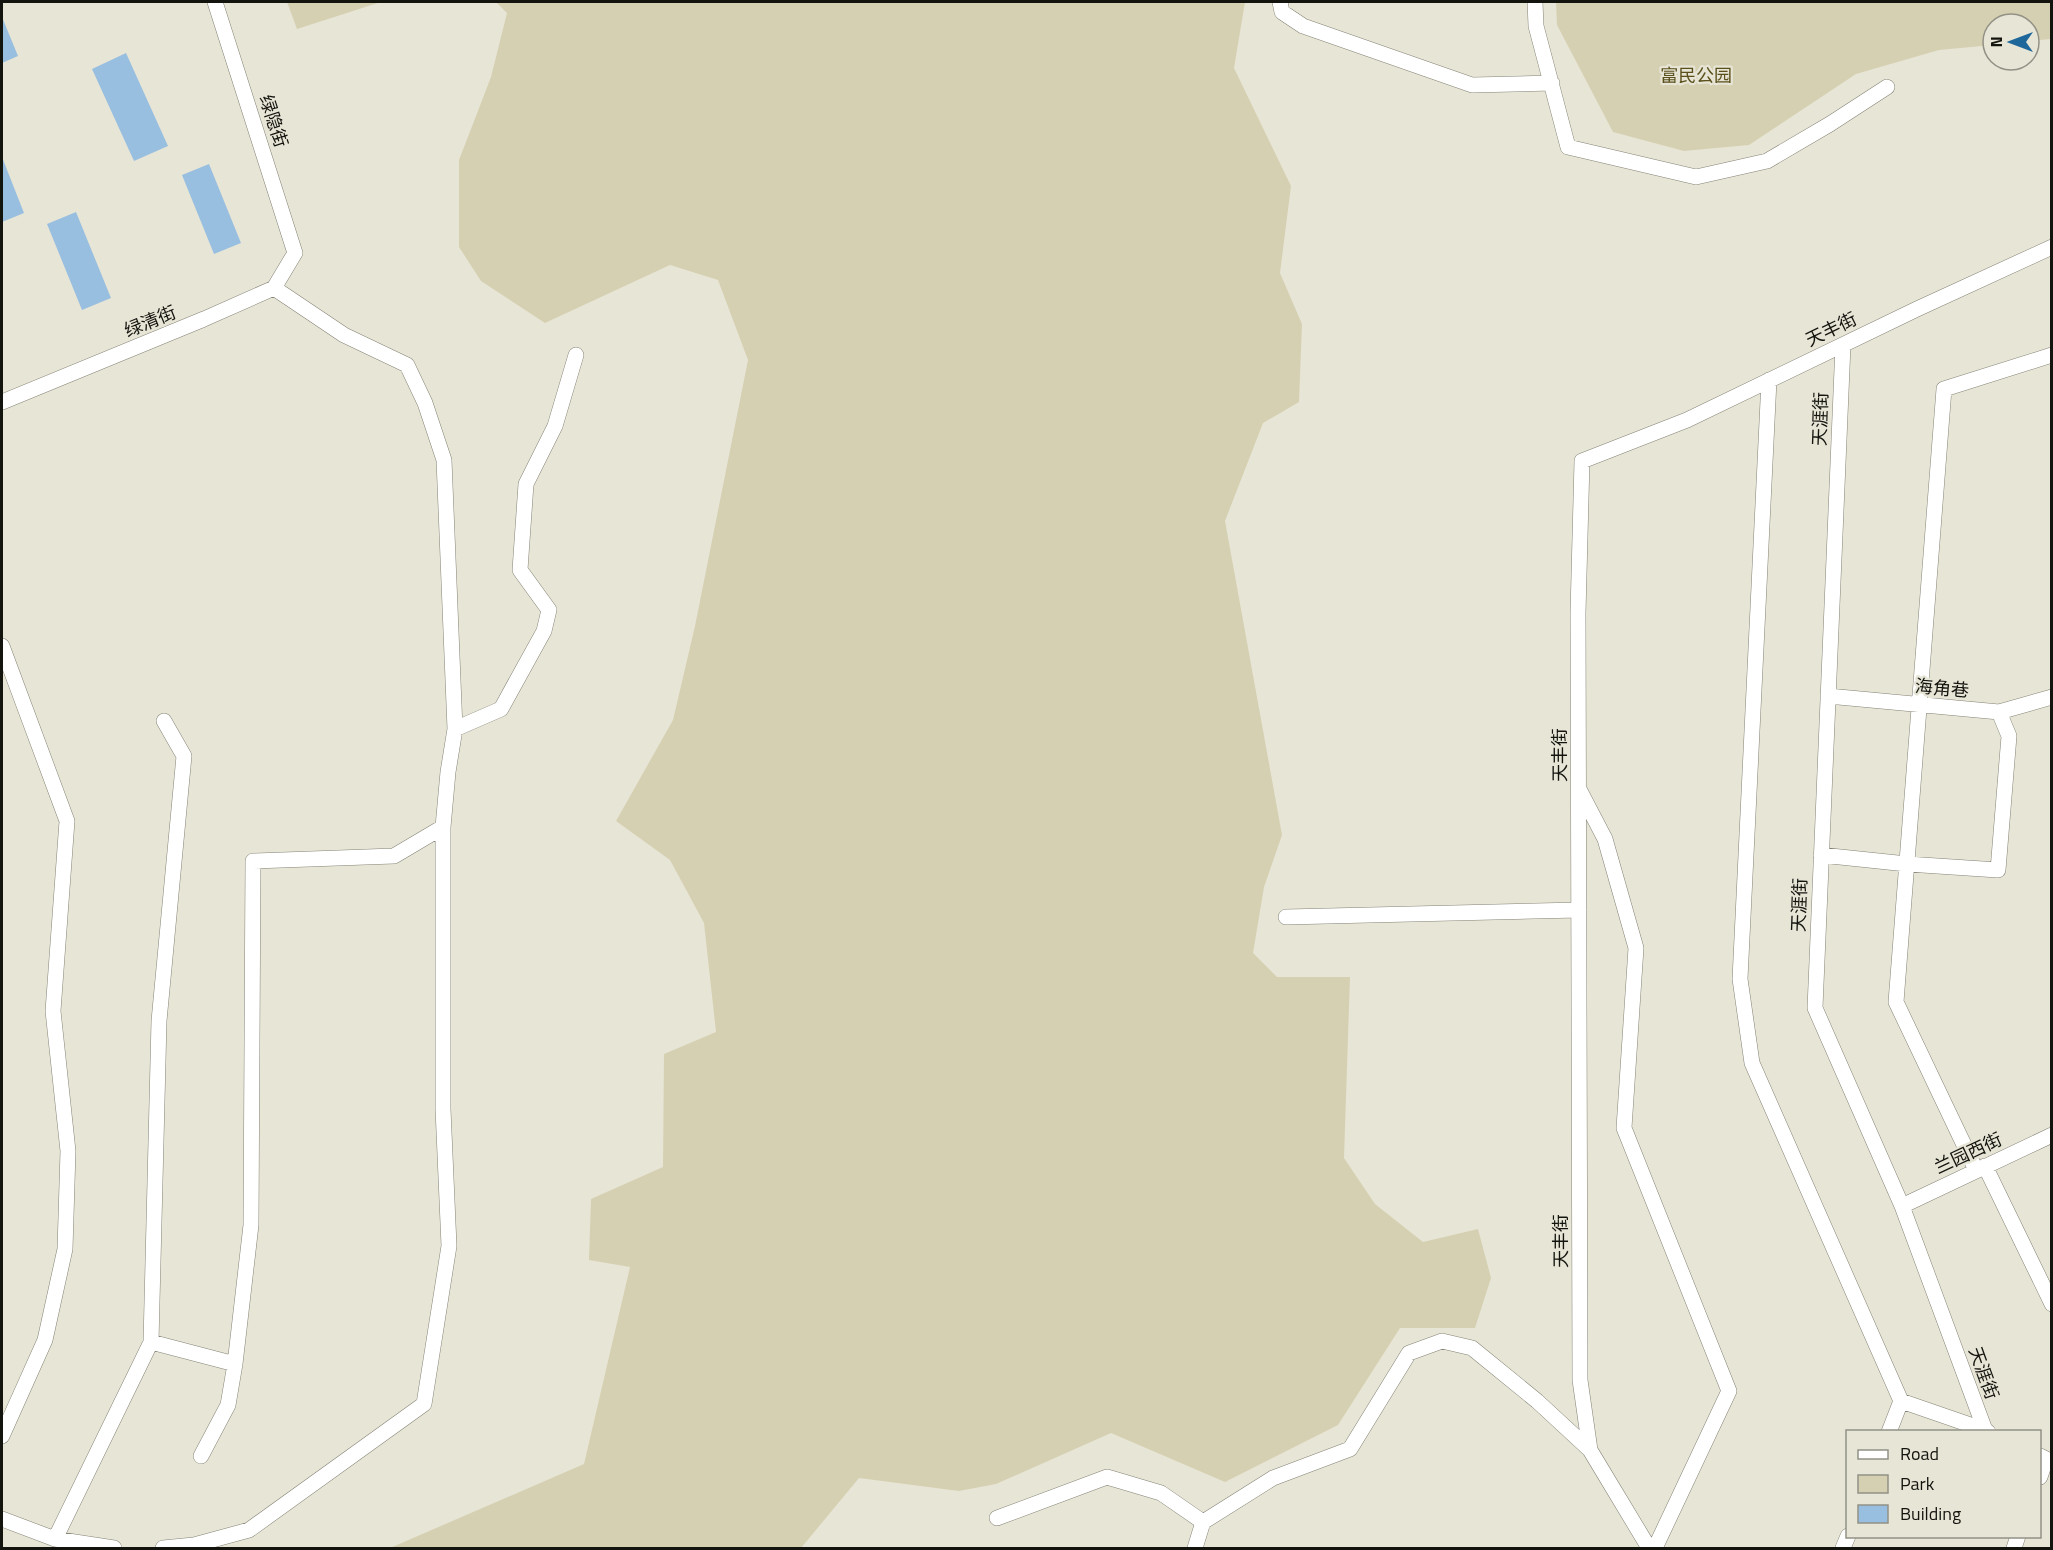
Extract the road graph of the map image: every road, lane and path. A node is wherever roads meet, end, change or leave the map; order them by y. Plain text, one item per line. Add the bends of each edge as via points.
1 (215, 2) edge
2 (1280, 2) edge
3 (1535, 2) edge
4 (1552, 83) junction
5 (1887, 87) dead end
6 (2052, 247) edge
7 (274, 288) junction
8 (1843, 345) junction
9 (576, 355) dead end
10 (2052, 355) edge
11 (1769, 380) junction
12 (2, 402) edge
13 (2, 646) edge
14 (1828, 696) junction
15 (2052, 697) edge
16 (1919, 706) junction
17 (1999, 712) junction
18 (164, 721) dead end
19 (455, 729) junction
20 (1578, 788) junction
21 (443, 827) junction
22 (1821, 855) junction
23 (1907, 864) junction
24 (1579, 910) junction
25 (1286, 917) dead end
26 (2052, 1135) edge
27 (1981, 1168) junction
28 (1902, 1206) junction
29 (2052, 1304) edge
30 (151, 1342) junction
31 (235, 1364) junction
32 (1900, 1401) junction
33 (1888, 1430) edge
34 (1983, 1430) edge
35 (1986, 1430) edge
36 (2, 1436) edge
37 (1590, 1450) junction
38 (201, 1456) dead end
39 (2046, 1459) edge
40 (2041, 1474) edge
41 (997, 1518) dead end
42 (2, 1519) edge
43 (1203, 1522) junction
44 (55, 1539) junction
45 (114, 1548) edge
46 (163, 1548) edge
47 (1195, 1548) edge
48 (1649, 1548) edge
49 (1655, 1548) edge

1 - 7 street, 绿隐街 via 295,253
2 - 4 street via 1282,12 1303,26 1472,85
3 - 4 street via 1536,26
4 - 5 street via 1568,147 1696,177 1767,161
6 - 8 street, 天丰街
7 - 12 street, 绿清街
7 - 19 street via 344,334 407,364 425,403 444,460
8 - 11 street, 天丰街
8 - 14 street, 天涯街
9 - 19 street via 555,426 526,484 520,570 549,610 544,631 501,709
10 - 16 street via 1944,389
11 - 20 street, 天丰街 via 1687,420 1582,461
11 - 32 street via 1740,979 1752,1063
13 - 36 street via 67,821 53,1011 68,1152 65,1249 45,1340
14 - 16 street, 海角巷
14 - 22 street, 天涯街
15 - 17 street, 海角巷
16 - 17 street, 海角巷
16 - 23 street
17 - 23 street via 2009,736 1998,870
18 - 30 street via 184,756 159,1021
19 - 21 street
20 - 24 street, 天丰街
20 - 49 street via 1605,839 1636,948 1624,1128 1729,1391
21 - 31 street via 394,856 253,861 251,1225
21 - 46 street via 442,1109 449,1246 424,1404 249,1530 194,1545
22 - 23 street
22 - 28 street, 天涯街 via 1815,1008
23 - 27 street via 1896,1002
24 - 25 street
24 - 37 street, 天丰街 via 1580,1380
26 - 27 street, 兰园西街
27 - 28 street, 兰园西街
27 - 29 street
28 - 35 street, 天涯街
30 - 31 street
30 - 44 street
31 - 38 street via 228,1405
32 - 33 street
32 - 34 street
37 - 43 street via 1472,1348 1442,1341 1409,1353 1350,1449 1273,1478
37 - 48 street, 天丰街
39 - 40 street
41 - 43 street via 1107,1477 1161,1493
42 - 44 street
43 - 47 street
44 - 45 street

